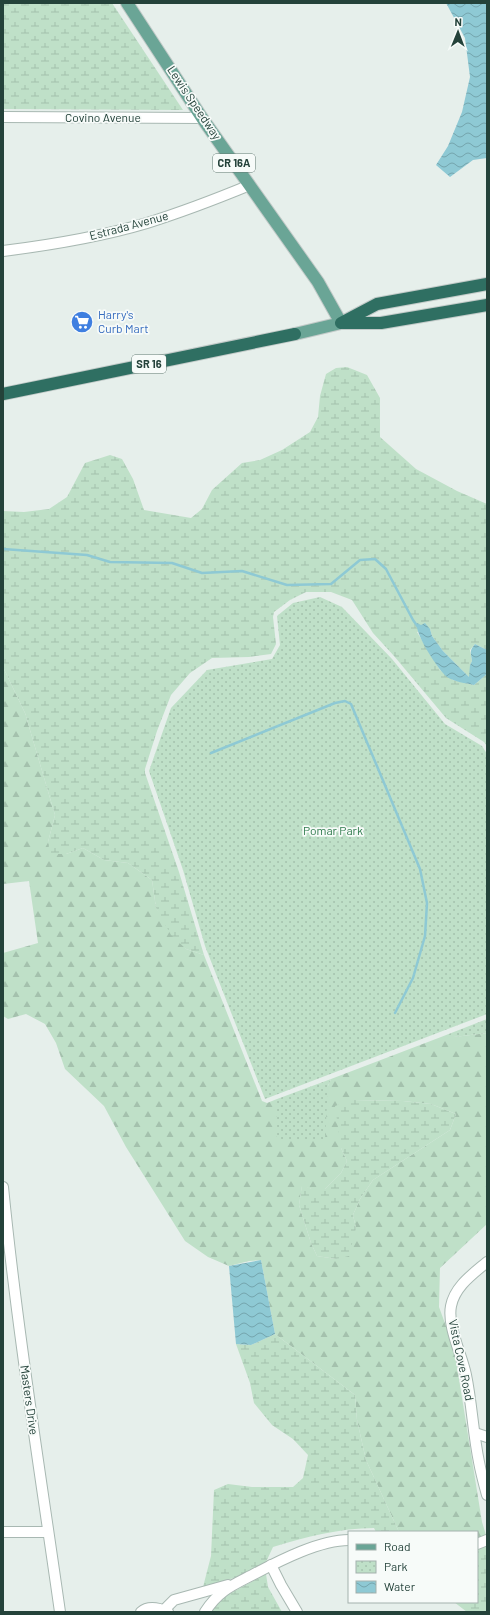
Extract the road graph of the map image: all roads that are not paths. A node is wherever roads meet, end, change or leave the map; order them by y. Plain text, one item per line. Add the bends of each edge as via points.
1 (127, 3) edge
2 (3, 117) edge
3 (202, 118) junction
4 (250, 185) junction
5 (3, 251) edge
6 (487, 284) edge
7 (487, 305) edge
8 (341, 323) junction
9 (295, 334) joint
10 (3, 394) edge
11 (3, 1187) edge
12 (4, 1212) edge
13 (487, 1262) edge
14 (475, 1433) junction
15 (487, 1437) edge
16 (487, 1495) edge
17 (3, 1532) edge
18 (48, 1532) junction
19 (348, 1540) edge
20 (271, 1565) junction
21 (239, 1582) junction
22 (164, 1611) edge
23 (60, 1612) edge
24 (141, 1612) edge
25 (205, 1612) edge
26 (297, 1612) edge

1 - 3 main road, Lewis Speedway / CR 16A
2 - 3 street, Covino Avenue
3 - 4 main road, Lewis Speedway / CR 16A
4 - 5 street, Estrada Avenue via 134,226 73,240
4 - 8 main road, Lewis Speedway / CR 16A via 318,282
6 - 8 highway, SR 16 via 377,304
7 - 8 highway, SR 16 via 381,323
8 - 9 main road, SR 16
9 - 10 highway, SR 16
11 - 12 street, Masters Drive
12 - 18 street, Masters Drive
13 - 14 street, Vista Cove Road via 464,1282 451,1308 452,1324 463,1360
14 - 15 street
14 - 16 street, Vista Cove Road
17 - 18 street
18 - 23 street, Masters Drive
19 - 20 street via 296,1553
20 - 21 street
20 - 26 street
21 - 22 street via 174,1600
21 - 25 street via 224,1591
22 - 24 street via 153,1607

